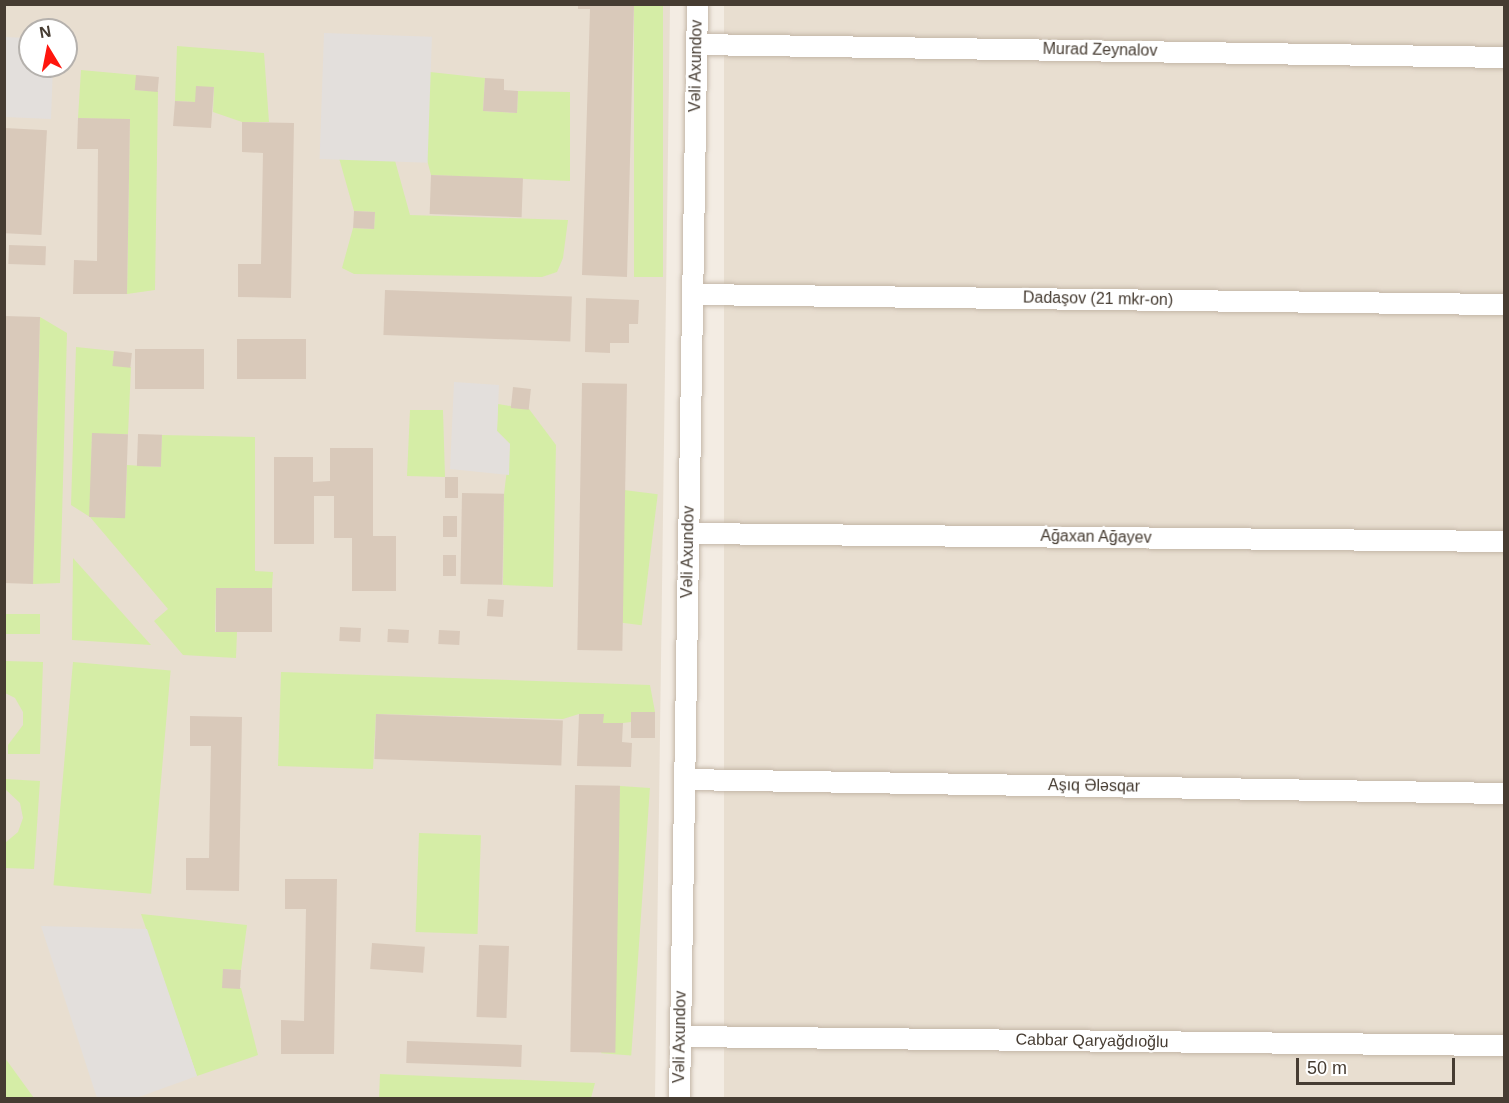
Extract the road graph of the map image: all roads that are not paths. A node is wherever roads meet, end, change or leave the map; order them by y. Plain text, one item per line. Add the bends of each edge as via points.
1 (697, 4) edge
2 (696, 44) junction
3 (1504, 57) edge
4 (692, 294) junction
5 (1504, 304) edge
6 (688, 533) junction
7 (1504, 540) edge
8 (684, 779) junction
9 (1504, 793) edge
10 (680, 1036) junction
11 (1504, 1045) edge
12 (679, 1098) edge

1 - 2 street, Vəli Axundov
2 - 3 street, Murad Zeynalov
2 - 4 street, Vəli Axundov
4 - 5 street, Dadaşov (21 mkr-on)
4 - 6 street, Vəli Axundov
6 - 7 street, Ağaxan Ağayev
6 - 8 street, Vəli Axundov
8 - 9 street, Aşıq Ələsqar
8 - 10 street, Vəli Axundov
10 - 11 street, Cabbar Qaryağdıoğlu
10 - 12 street, Vəli Axundov

